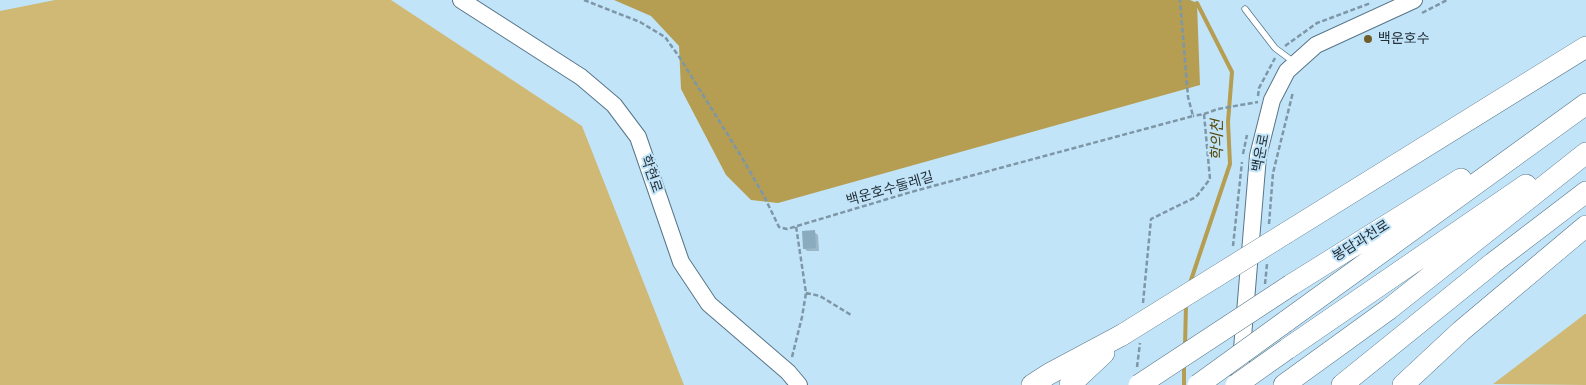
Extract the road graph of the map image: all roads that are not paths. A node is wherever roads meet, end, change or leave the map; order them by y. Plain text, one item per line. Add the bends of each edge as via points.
1 (461, 0) edge
2 (1414, 0) edge
3 (1245, 9) dead end
4 (1586, 47) edge
5 (1295, 62) junction
6 (1586, 102) edge
7 (1586, 143) edge
8 (1586, 153) edge
9 (1586, 192) edge
10 (1586, 226) edge
11 (1122, 335) junction
12 (799, 385) edge
13 (1032, 385) edge
14 (1070, 385) edge
15 (1139, 385) edge
16 (1198, 385) edge
17 (1238, 385) edge
18 (1284, 385) edge
19 (1342, 385) edge
20 (1403, 385) edge

1 - 12 street, 학현로 via 581,77 614,105 638,137 681,262 709,304
2 - 5 street, 백운로 via 1316,45
3 - 5 lane via 1275,48
4 - 11 highway, bridge
5 - 17 street, 백운로 via 1272,100 1258,156
6 - 15 highway, 봉담과천로, bridge via 1290,285
6 - 16 highway, 봉담과천로, bridge
7 - 17 highway, bridge
8 - 18 highway via 1389,309
9 - 19 highway
10 - 20 highway via 1461,331
11 - 13 highway
11 - 14 highway

